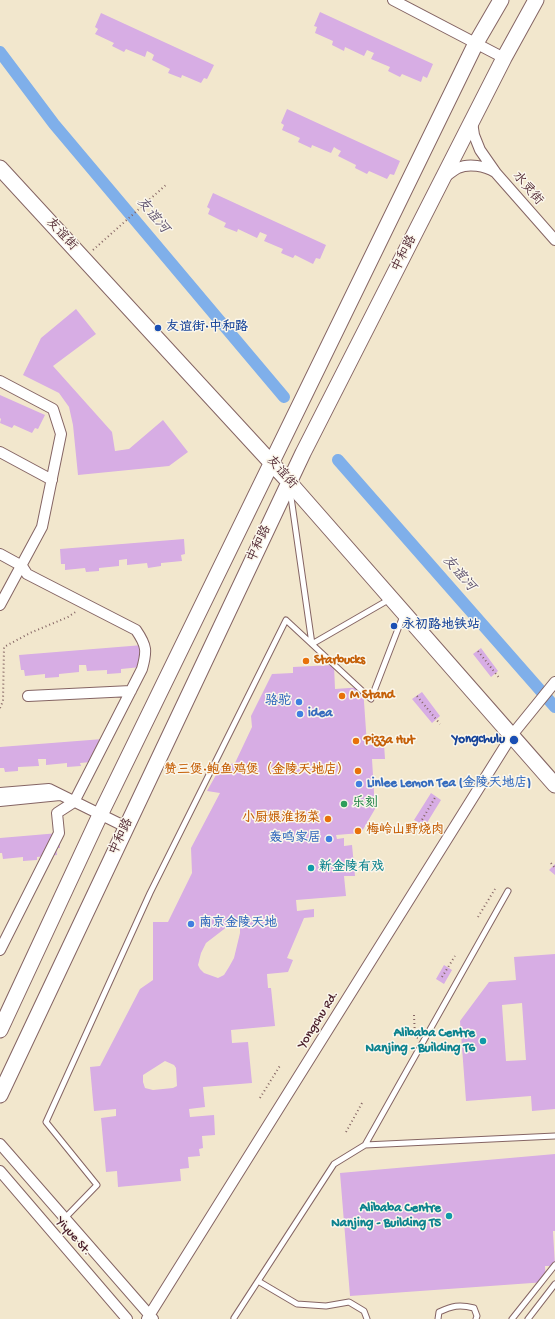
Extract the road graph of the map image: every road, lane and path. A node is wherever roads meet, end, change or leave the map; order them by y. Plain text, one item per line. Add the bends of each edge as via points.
1 (393, 0) edge
2 (501, 0) edge
3 (536, 0) edge
4 (476, 43) junction
5 (504, 58) junction
6 (472, 122) junction
7 (0, 168) edge
8 (496, 172) junction
9 (443, 178) junction
10 (167, 184) dead end
11 (555, 240) edge
12 (83, 258) junction
13 (0, 381) edge
14 (0, 452) edge
15 (272, 464) junction
16 (52, 480) junction
17 (289, 482) junction
18 (0, 554) edge
19 (22, 566) junction
20 (391, 598) junction
21 (0, 605) edge
22 (87, 605) junction
23 (404, 613) junction
24 (478, 651) dead end
25 (500, 679) dead end
26 (552, 686) edge
27 (131, 691) junction
28 (28, 696) dead end
29 (417, 696) dead end
30 (0, 708) edge
31 (440, 724) dead end
32 (512, 735) junction
33 (555, 785) edge
34 (0, 793) edge
35 (60, 795) junction
36 (436, 796) dead end
37 (0, 801) edge
38 (74, 802) junction
39 (100, 815) junction
40 (126, 828) junction
41 (416, 830) dead end
42 (551, 863) dead end
43 (555, 868) edge
44 (495, 889) dead end
45 (508, 891) dead end
46 (478, 917) dead end
47 (0, 950) edge
48 (455, 956) dead end
49 (442, 976) dead end
50 (414, 1015) dead end
51 (0, 1030) edge
52 (415, 1037) dead end
53 (281, 1064) dead end
54 (0, 1095) edge
55 (260, 1098) dead end
56 (362, 1102) dead end
57 (346, 1132) dead end
58 (555, 1136) edge
59 (0, 1144) edge
60 (366, 1145) junction
61 (0, 1171) edge
62 (65, 1218) junction
63 (555, 1264) edge
64 (258, 1281) junction
65 (555, 1284) edge
66 (150, 1318) edge
67 (234, 1318) dead end
68 (127, 1319) edge
69 (367, 1319) edge
70 (438, 1319) edge
71 (476, 1319) edge
72 (512, 1319) edge
73 (528, 1319) edge

1 - 4 street
2 - 4 main road, 中和路
3 - 5 main road, 中和路
4 - 5 street
4 - 15 main road, 中和路
5 - 6 main road, 中和路
6 - 8 street, 水灵街 via 480,150
6 - 9 main road, 中和路
7 - 12 main road, 友谊街
8 - 9 street via 474,166 459,168
8 - 11 street, 水灵街
9 - 17 main road, 中和路
10 - 12 path
12 - 15 main road, 友谊街
13 - 16 street via 53,409 61,434
14 - 16 street
15 - 17 main road, 友谊街
15 - 39 main road, 中和路
16 - 19 street via 42,527
17 - 20 main road, 友谊街
17 - 20 lane via 312,644
17 - 40 main road, 中和路
18 - 19 street
19 - 21 street
19 - 22 street via 27,574
20 - 23 main road, 友谊街
22 - 27 street via 136,630 144,642 146,655
22 - 30 path via 68,617 4,647 3,701
23 - 32 main road, 友谊街
23 - 62 lane via 371,699 286,620 150,893 46,1122 97,1185
24 - 25 path
26 - 32 street, Yongchu Rd.
27 - 28 street
27 - 38 street
29 - 31 path
32 - 33 main road, 友谊街
32 - 66 street, Yongchu Rd.
34 - 35 street via 49,788
35 - 37 street
35 - 38 street
36 - 41 path
38 - 39 street
38 - 47 street via 57,813 59,833
39 - 40 street
39 - 51 main road, 中和路
40 - 54 main road, 中和路
42 - 43 path
44 - 46 path
45 - 60 lane
48 - 49 path
50 - 52 path
53 - 55 path
56 - 57 path
58 - 60 lane
59 - 62 street
60 - 64 lane via 334,1164
61 - 68 street, Yiyue St.
62 - 66 street
63 - 72 lane
64 - 67 lane
64 - 69 lane via 297,1304 326,1306 349,1302 364,1310
65 - 73 lane
70 - 71 lane via 439,1312 463,1305 474,1308

